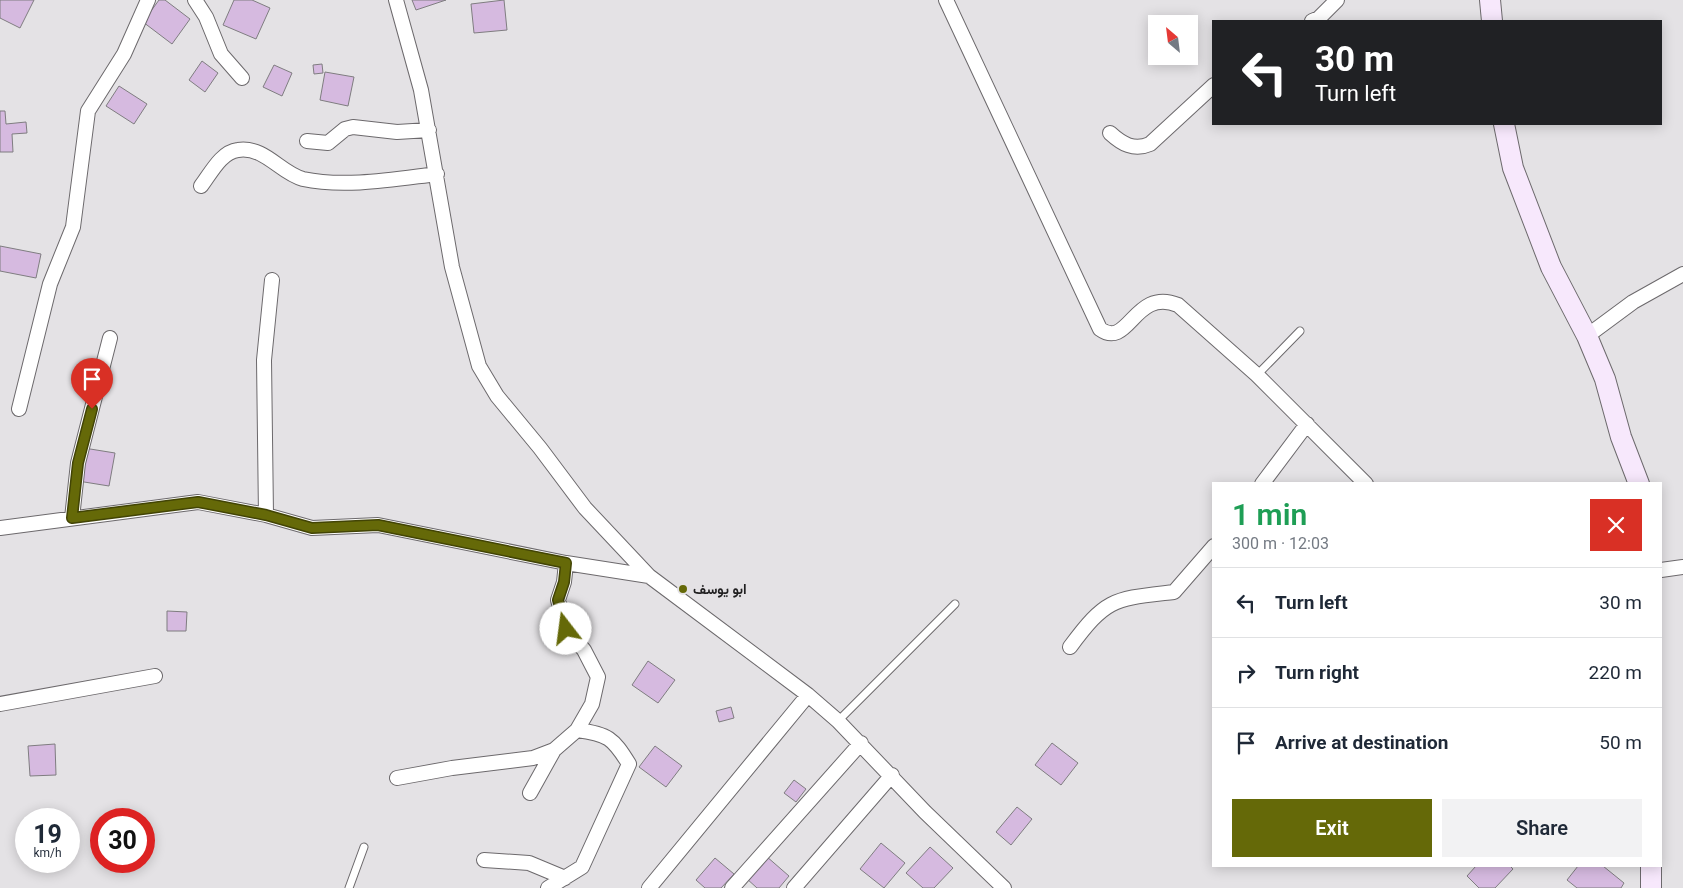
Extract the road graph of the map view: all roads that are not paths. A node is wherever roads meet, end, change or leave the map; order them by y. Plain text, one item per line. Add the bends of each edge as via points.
1 (148, 0) edge
2 (195, 0) edge
3 (396, 0) edge
4 (946, 0) edge
5 (1337, 0) edge
6 (1490, 0) edge
7 (1314, 20) edge
8 (1492, 20) edge
9 (242, 78) dead end
10 (1212, 87) edge
11 (1504, 125) edge
12 (429, 130) junction
13 (1110, 133) dead end
14 (306, 141) dead end
15 (437, 174) junction
16 (201, 186) dead end
17 (1683, 274) edge
18 (272, 280) dead end
19 (1300, 331) dead end
20 (1587, 336) junction
21 (110, 338) dead end
22 (1257, 375) junction
23 (19, 409) dead end
24 (1307, 424) junction
25 (1264, 482) edge
26 (1364, 482) edge
27 (1638, 482) edge
28 (266, 515) junction
29 (72, 518) junction
30 (0, 528) edge
31 (1212, 548) edge
32 (566, 563) junction
33 (1683, 568) edge
34 (1662, 570) edge
35 (649, 576) junction
36 (955, 604) dead end
37 (1070, 647) dead end
38 (155, 676) dead end
39 (808, 695) junction
40 (0, 704) edge
41 (838, 721) junction
42 (577, 730) junction
43 (860, 743) junction
44 (554, 750) junction
45 (892, 775) junction
46 (397, 778) dead end
47 (530, 794) dead end
48 (364, 847) dead end
49 (484, 860) dead end
50 (1651, 867) edge
51 (565, 878) junction
52 (349, 888) edge
53 (548, 888) edge
54 (649, 888) edge
55 (732, 888) edge
56 (794, 888) edge
57 (1004, 888) edge
58 (1651, 888) edge

1 - 23 street via 124,54 88,111 74,227 50,284
2 - 9 street via 206,16 221,54
3 - 12 street via 422,90
4 - 22 street via 1098,327 1105,333 1116,334 1150,303 1171,302 1185,310
5 - 7 street
6 - 8 street
10 - 13 street via 1150,144 1130,146
11 - 20 street via 1513,168 1551,267
12 - 14 street via 397,132 352,127 328,143
12 - 15 street
15 - 16 street via 365,183 302,178 257,152 241,149 227,153
15 - 35 street via 452,267 479,366 496,396 585,508
17 - 20 street via 1634,302
18 - 28 street via 264,360
19 - 22 lane
20 - 27 street via 1605,379 1621,437
21 - 29 street via 78,463
22 - 24 street
24 - 25 street
24 - 26 street
28 - 29 street via 198,502
28 - 32 street via 312,528 378,525
29 - 30 street
31 - 37 street via 1174,592 1126,598 1109,604 1092,618
32 - 35 street
32 - 42 street via 558,600 566,629 584,650 598,676 592,704
33 - 34 street
35 - 39 street
36 - 41 lane
38 - 40 street
39 - 41 street
39 - 54 street
41 - 43 street
42 - 44 street
42 - 51 street via 598,733 616,743 629,764 582,867
43 - 45 street
43 - 55 street
44 - 46 street via 533,758
44 - 47 street
45 - 56 street
45 - 57 street via 925,812
48 - 52 lane
49 - 51 street via 529,863
50 - 58 street
51 - 53 street

